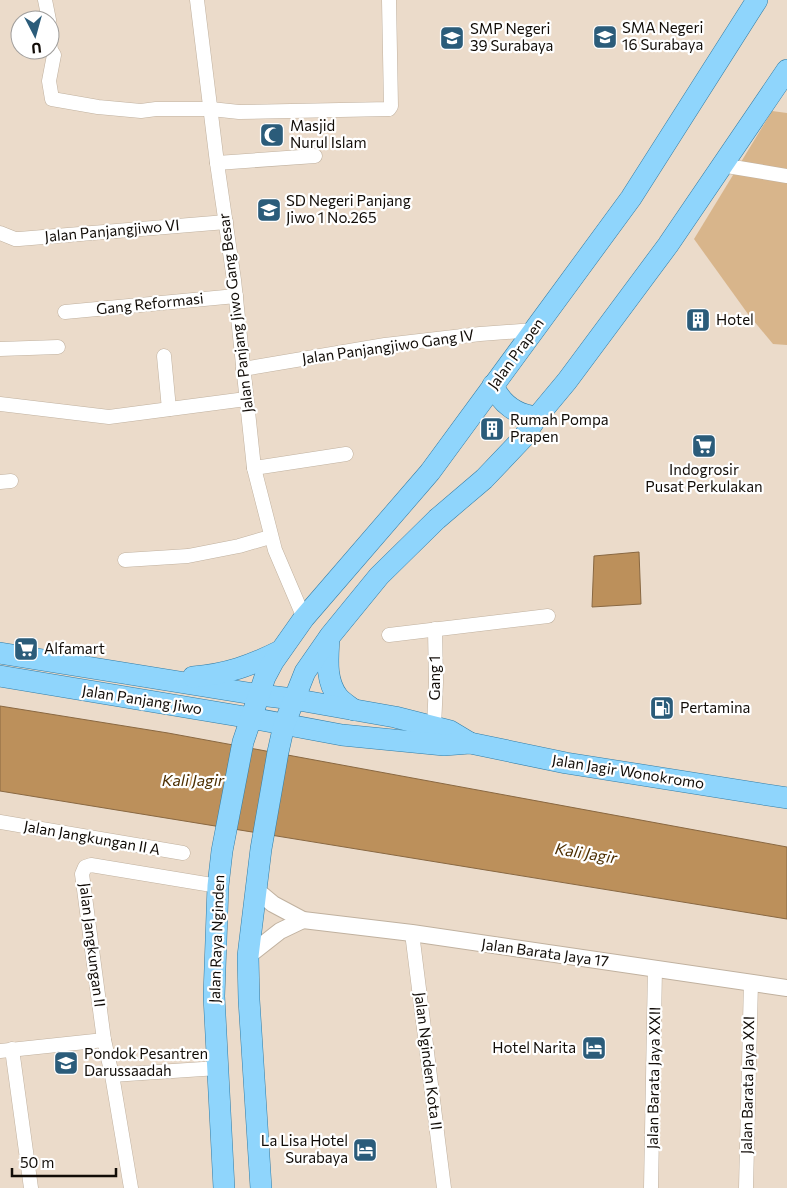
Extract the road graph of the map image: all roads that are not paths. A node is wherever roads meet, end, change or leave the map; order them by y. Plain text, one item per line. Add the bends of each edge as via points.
1 (197, 0) edge
2 (389, 0) edge
3 (757, 0) edge
4 (53, 60) edge
5 (787, 70) edge
6 (780, 92) edge
7 (211, 110) junction
8 (315, 156) dead end
9 (217, 163) junction
10 (721, 165) junction
11 (787, 176) edge
12 (226, 222) junction
13 (0, 233) edge
14 (236, 296) junction
15 (64, 312) dead end
16 (534, 330) junction
17 (58, 347) dead end
18 (0, 349) edge
19 (164, 356) dead end
20 (243, 369) junction
21 (497, 392) junction
22 (246, 399) junction
23 (0, 404) edge
24 (169, 409) junction
25 (529, 415) junction
26 (346, 454) dead end
27 (254, 468) junction
28 (270, 536) junction
29 (125, 560) dead end
30 (548, 616) dead end
31 (304, 618) junction
32 (435, 629) junction
33 (389, 635) dead end
34 (330, 636) junction
35 (280, 651) junction
36 (0, 653) edge
37 (0, 676) edge
38 (158, 679) junction
39 (260, 695) junction
40 (293, 698) junction
41 (354, 710) junction
42 (251, 718) junction
43 (284, 724) junction
44 (434, 727) junction
45 (470, 743) junction
46 (787, 798) edge
47 (0, 822) edge
48 (184, 853) dead end
49 (218, 886) junction
50 (255, 889) junction
51 (303, 920) junction
52 (412, 933) junction
53 (248, 956) junction
54 (655, 968) junction
55 (750, 982) junction
56 (787, 988) edge
57 (104, 1040) junction
58 (6, 1050) edge
59 (218, 1068) junction
60 (112, 1075) junction
61 (31, 1188) edge
62 (131, 1188) edge
63 (224, 1188) edge
64 (260, 1188) edge
65 (444, 1188) edge
66 (652, 1188) edge
67 (746, 1188) edge

1 - 7 street, Jalan Panjang Jiwo Gang Besar
2 - 7 street via 389,109
3 - 16 main road, Jalan Prapen via 631,198
4 - 7 street via 49,81 52,99 141,111
5 - 6 main road
6 - 10 main road
7 - 9 street, Jalan Panjang Jiwo Gang Besar
8 - 9 street
9 - 12 street, Jalan Panjang Jiwo Gang Besar
10 - 11 street
10 - 25 main road via 668,245 566,381
12 - 13 street, Jalan Panjangjiwo VI via 19,239
12 - 14 street, Jalan Panjang Jiwo Gang Besar
14 - 15 street, Gang Reformasi
14 - 20 street, Jalan Panjang Jiwo Gang Besar
16 - 20 street, Jalan Panjangjiwo Gang IV via 385,345
16 - 21 main road, Jalan Prapen
17 - 18 street
19 - 24 street
20 - 22 street, Jalan Panjang Jiwo Gang Besar
21 - 25 main road
21 - 31 main road, Jalan Prapen
22 - 24 street
22 - 27 street, Jalan Panjang Jiwo Gang Besar
23 - 24 street via 109,417
25 - 34 main road via 523,438 484,480 437,519 379,576
26 - 27 street
27 - 28 street, Jalan Panjang Jiwo Gang Besar
28 - 29 street via 188,556
28 - 31 street, Jalan Panjang Jiwo Gang Besar
30 - 32 street
31 - 35 main road, Jalan Prapen
32 - 33 street
32 - 44 street, Gang 1
34 - 40 main road via 305,672
34 - 41 main road via 327,665 330,679 339,699
35 - 38 main road via 228,672
35 - 39 main road, Jalan Prapen via 265,677
36 - 38 main road, Jalan Panjang Jiwo
37 - 42 main road, Jalan Panjang Jiwo
38 - 39 main road, Jalan Panjang Jiwo
39 - 40 main road, Jalan Jagir Wonokromo
39 - 42 main road, Jalan Raya Nginden
40 - 41 main road, Jalan Jagir Wonokromo
40 - 43 main road
41 - 44 main road, Jalan Jagir Wonokromo
42 - 43 main road, Jalan Panjang Jiwo
42 - 49 main road, Jalan Raya Nginden via 243,742
43 - 45 main road, Jalan Jagir Wonokromo via 342,735 444,745
43 - 50 main road
44 - 45 main road, Jalan Jagir Wonokromo via 450,730
45 - 46 main road, Jalan Jagir Wonokromo via 566,763
47 - 48 street, Jalan Jangkungan II A
49 - 57 street, Jalan Jangkungan II via 91,865 85,867 82,874
49 - 59 main road, Jalan Raya Nginden via 214,996
50 - 51 street, Jalan Barata Jaya 17 via 273,904
50 - 53 main road
51 - 52 street, Jalan Barata Jaya 17
51 - 53 street via 280,930
52 - 54 street, Jalan Barata Jaya 17
52 - 65 street, Jalan Nginden Kota II
53 - 64 main road
54 - 55 street, Jalan Barata Jaya 17
54 - 66 street, Jalan Barata Jaya XXII
55 - 56 street, Jalan Barata Jaya 17
55 - 67 street, Jalan Barata Jaya XXI
57 - 58 street
57 - 60 street
58 - 61 street
59 - 60 street
59 - 63 main road, Jalan Raya Nginden
60 - 62 street

